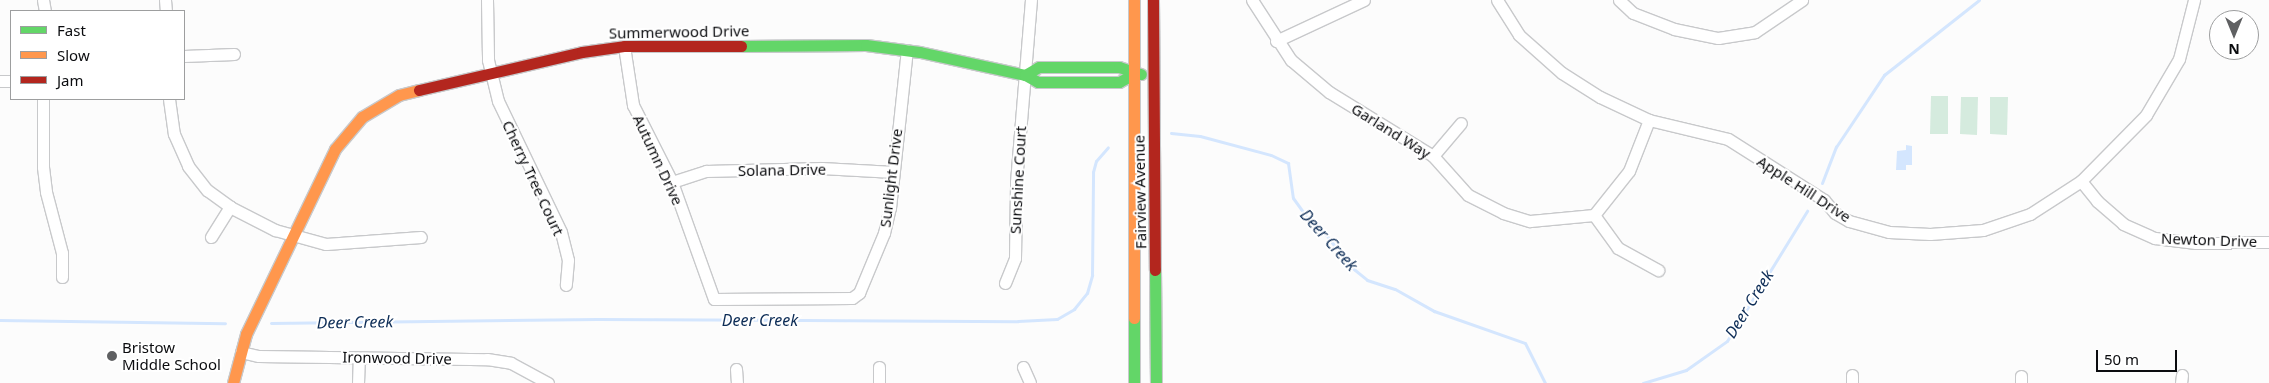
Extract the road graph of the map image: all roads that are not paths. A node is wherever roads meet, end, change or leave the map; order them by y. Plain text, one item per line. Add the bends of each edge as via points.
1 (487, 0) edge
2 (1031, 0) edge
3 (1134, 0) edge
4 (1153, 0) edge
5 (1252, 0) edge
6 (1364, 0) edge
7 (1497, 0) edge
8 (1619, 0) edge
9 (1802, 0) edge
10 (2194, 0) edge
11 (1276, 41) junction
12 (624, 46) junction
13 (907, 50) junction
14 (234, 54) dead end
15 (185, 56) edge
16 (491, 73) junction
17 (1134, 74) junction
18 (1154, 74) junction
19 (1024, 75) junction
20 (43, 100) edge
21 (169, 100) edge
22 (1649, 120) junction
23 (1461, 123) dead end
24 (1433, 156) junction
25 (893, 172) junction
26 (2081, 181) junction
27 (672, 182) junction
28 (230, 207) junction
29 (1594, 215) junction
30 (292, 236) junction
31 (212, 237) dead end
32 (421, 237) dead end
33 (2269, 242) edge
34 (1658, 270) dead end
35 (62, 277) dead end
36 (1005, 283) dead end
37 (566, 285) dead end
38 (714, 299) joint
39 (241, 352) junction
40 (359, 358) junction
41 (879, 367) dead end
42 (1023, 367) dead end
43 (736, 369) dead end
44 (233, 383) edge
45 (358, 383) edge
46 (548, 383) edge
47 (737, 383) edge
48 (879, 383) edge
49 (1030, 383) edge
50 (1134, 383) edge
51 (1156, 383) edge

1 - 16 street, Cherry Tree Court
2 - 19 street, Sunshine Court
3 - 17 street, Fairview Avenue
4 - 18 street, Fairview Avenue
5 - 11 street, Garland Way
6 - 11 street
7 - 22 street, Apple Hill Drive via 1519,36 1562,73 1600,97
8 - 9 street via 1633,14 1674,29 1718,38 1755,32
10 - 26 street, Apple Hill Drive via 2179,59 2146,115
11 - 24 street, Garland Way via 1291,60 1329,92
12 - 13 street, Summerwood Drive via 866,45
12 - 16 street, Summerwood Drive
12 - 27 street, Autumn Drive via 632,104
13 - 19 street, Summerwood Drive
13 - 25 street, Sunlight Drive
14 - 15 street
16 - 30 street, Summerwood Drive via 399,95 362,117 335,149
16 - 37 street, Cherry Tree Court via 504,119 561,232 568,260
17 - 18 street, Summerwood Drive
17 - 19 street, Summerwood Drive via 1119,82 1038,82
17 - 50 street, Fairview Avenue
18 - 51 street, Fairview Avenue
19 - 36 street, Sunshine Court via 1016,182 1015,258
20 - 35 street via 43,167 62,253
21 - 28 street via 174,134 188,166 207,190
22 - 26 street, Apple Hill Drive via 1728,139 1824,200 1849,221 1889,232 1930,234 1983,230 2030,214
22 - 29 street via 1629,171
23 - 24 street
24 - 29 street, Garland Way via 1468,195 1503,212 1530,221
25 - 27 street, Solana Drive via 822,168 706,171
25 - 38 street, Sunlight Drive via 884,233 859,293 852,298
26 - 33 street, Newton Drive via 2097,201 2123,224 2155,238 2196,243
27 - 38 street, Autumn Drive
28 - 30 street
28 - 31 street
29 - 34 street via 1618,248
30 - 32 street via 339,244
30 - 39 street, Summerwood Drive via 246,334
39 - 40 street, Ironwood Drive via 259,356
39 - 44 street, Summerwood Drive
40 - 45 street
40 - 46 street, Ironwood Drive via 487,359 511,363
41 - 48 street
42 - 49 street
43 - 47 street

